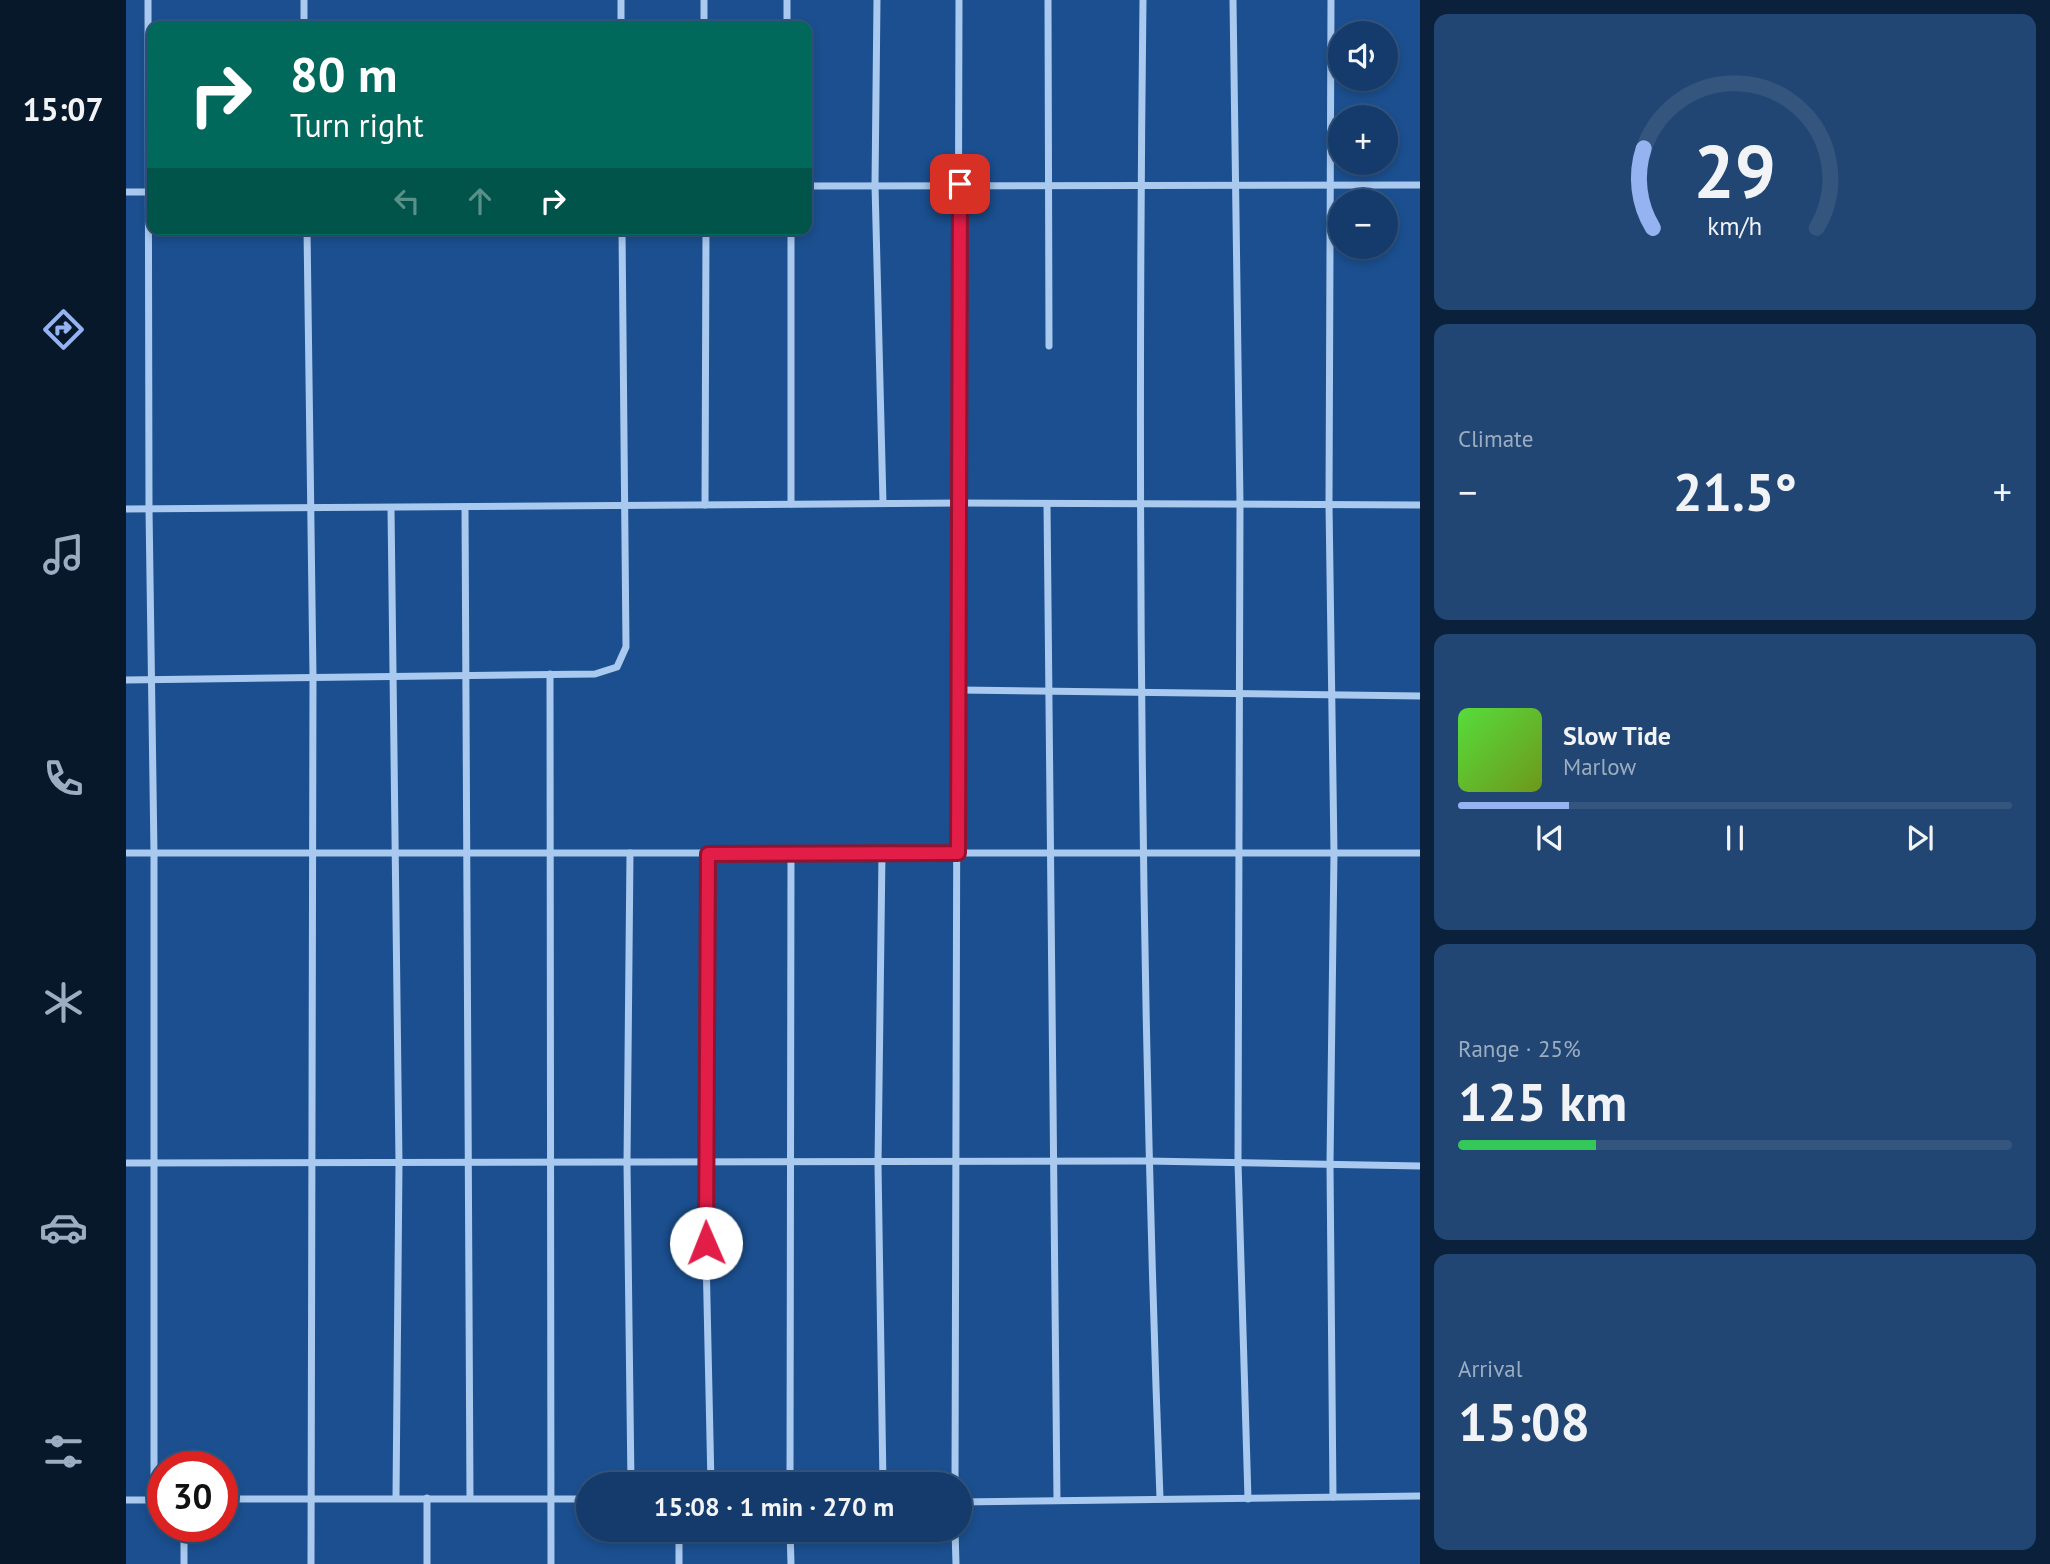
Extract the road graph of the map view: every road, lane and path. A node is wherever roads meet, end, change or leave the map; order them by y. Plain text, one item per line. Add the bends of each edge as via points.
1 (148, 0) edge
2 (304, 0) edge
3 (621, 0) edge
4 (704, 0) edge
5 (787, 0) edge
6 (877, 0) edge
7 (960, 0) edge
8 (1048, 0) edge
9 (1143, 0) edge
10 (1233, 0) edge
11 (1331, 0) edge
12 (148, 21) edge
13 (304, 21) edge
14 (621, 21) edge
15 (704, 21) edge
16 (788, 21) edge
17 (960, 184) junction
18 (1050, 184) junction
19 (875, 185) junction
20 (1141, 185) junction
21 (1234, 185) junction
22 (1333, 185) junction
23 (1420, 185) edge
24 (812, 186) edge
25 (126, 192) edge
26 (147, 192) edge
27 (150, 235) edge
28 (307, 235) edge
29 (622, 235) edge
30 (706, 235) edge
31 (791, 235) edge
32 (1049, 346) dead end
33 (883, 503) junction
34 (960, 503) junction
35 (1047, 503) junction
36 (791, 504) junction
37 (1240, 504) junction
38 (705, 505) junction
39 (1140, 505) junction
40 (1329, 505) junction
41 (1420, 505) edge
42 (624, 506) junction
43 (465, 507) junction
44 (309, 508) junction
45 (391, 508) junction
46 (126, 509) edge
47 (149, 509) junction
48 (550, 674) junction
49 (313, 676) junction
50 (466, 676) junction
51 (391, 677) junction
52 (126, 680) edge
53 (152, 680) junction
54 (960, 690) junction
55 (1046, 691) junction
56 (1143, 693) junction
57 (1238, 694) junction
58 (1333, 695) junction
59 (1420, 696) edge
60 (311, 852) junction
61 (126, 853) edge
62 (154, 853) junction
63 (393, 853) junction
64 (466, 853) junction
65 (548, 853) junction
66 (631, 853) junction
67 (791, 853) junction
68 (882, 853) junction
69 (958, 853) junction
70 (1239, 853) junction
71 (1334, 853) junction
72 (1420, 853) edge
73 (708, 854) junction
74 (1050, 854) junction
75 (1142, 854) junction
76 (312, 1161) junction
77 (1147, 1161) junction
78 (153, 1162) junction
79 (1238, 1162) junction
80 (126, 1163) edge
81 (398, 1163) junction
82 (470, 1163) junction
83 (551, 1163) junction
84 (627, 1163) junction
85 (704, 1163) junction
86 (954, 1163) junction
87 (1054, 1163) junction
88 (788, 1164) junction
89 (878, 1164) junction
90 (1329, 1164) junction
91 (1420, 1166) edge
92 (154, 1451) edge
93 (631, 1472) edge
94 (711, 1472) edge
95 (790, 1472) edge
96 (883, 1472) edge
97 (955, 1472) edge
98 (1420, 1496) edge
99 (1334, 1497) junction
100 (396, 1498) junction
101 (427, 1498) junction
102 (470, 1498) junction
103 (1160, 1498) junction
104 (238, 1499) edge
105 (312, 1499) junction
106 (551, 1499) junction
107 (576, 1499) edge
108 (1248, 1499) junction
109 (126, 1500) edge
110 (147, 1500) edge
111 (1057, 1500) junction
112 (972, 1502) edge
113 (184, 1542) edge
114 (679, 1542) edge
115 (790, 1542) edge
116 (955, 1542) edge
117 (184, 1564) edge
118 (311, 1564) edge
119 (427, 1564) edge
120 (551, 1564) edge
121 (679, 1564) edge
122 (791, 1564) edge
123 (956, 1564) edge

1 - 12 street
2 - 13 street
3 - 14 street
4 - 15 street
5 - 16 street
6 - 19 street
7 - 17 street
8 - 18 street
9 - 20 street
10 - 21 street
11 - 22 street
17 - 18 street
17 - 19 street
17 - 34 street
18 - 20 street
18 - 32 street
19 - 24 street
19 - 33 street
20 - 21 street
20 - 39 street
21 - 22 street
21 - 37 street
22 - 23 street
22 - 40 street
25 - 26 street
27 - 47 street
28 - 44 street
29 - 42 street
30 - 38 street
31 - 36 street
33 - 34 street
33 - 36 street
34 - 35 street
34 - 54 street
35 - 39 street
35 - 55 street
36 - 38 street
37 - 39 street
37 - 40 street
37 - 57 street
38 - 42 street
39 - 56 street
40 - 41 street
40 - 58 street
42 - 43 street
42 - 48 street via 626,647 622,657 617,667 595,674
43 - 45 street
43 - 50 street
44 - 45 street
44 - 47 street
44 - 49 street
45 - 51 street
46 - 47 street
47 - 53 street
48 - 50 street
48 - 65 street
49 - 51 street
49 - 53 street
49 - 60 street
50 - 51 street
50 - 64 street
51 - 63 street
52 - 53 street
53 - 62 street
54 - 55 street
54 - 69 street
55 - 56 street
55 - 74 street
56 - 57 street
56 - 75 street
57 - 58 street
57 - 70 street
58 - 59 street
58 - 71 street
60 - 62 street
60 - 63 street
60 - 76 street
61 - 62 street
62 - 78 street
63 - 64 street
63 - 81 street
64 - 65 street
64 - 82 street
65 - 66 street
65 - 83 street
66 - 73 street
66 - 84 street
67 - 68 street
67 - 73 street
67 - 88 street
68 - 69 street
68 - 89 street
69 - 74 street
69 - 86 street
70 - 71 street
70 - 75 street
70 - 79 street
71 - 72 street
71 - 90 street
73 - 85 street
74 - 75 street
74 - 87 street
75 - 77 street
76 - 78 street
76 - 81 street
76 - 105 street
77 - 79 street
77 - 87 street
77 - 103 street
78 - 80 street
78 - 92 street
79 - 90 street
79 - 108 street
81 - 82 street
81 - 100 street
82 - 83 street
82 - 102 street
83 - 84 street
83 - 106 street
84 - 85 street
84 - 93 street
85 - 88 street
85 - 94 street
86 - 87 street
86 - 89 street
86 - 97 street
87 - 111 street
88 - 89 street
88 - 95 street
89 - 96 street
90 - 91 street
90 - 99 street
98 - 99 street
99 - 108 street
100 - 101 street
100 - 105 street
101 - 102 street
101 - 119 street
102 - 106 street
103 - 108 street
103 - 111 street
104 - 105 street
105 - 118 street
106 - 107 street
106 - 120 street
109 - 110 street
111 - 112 street
113 - 117 street
114 - 121 street
115 - 122 street
116 - 123 street

